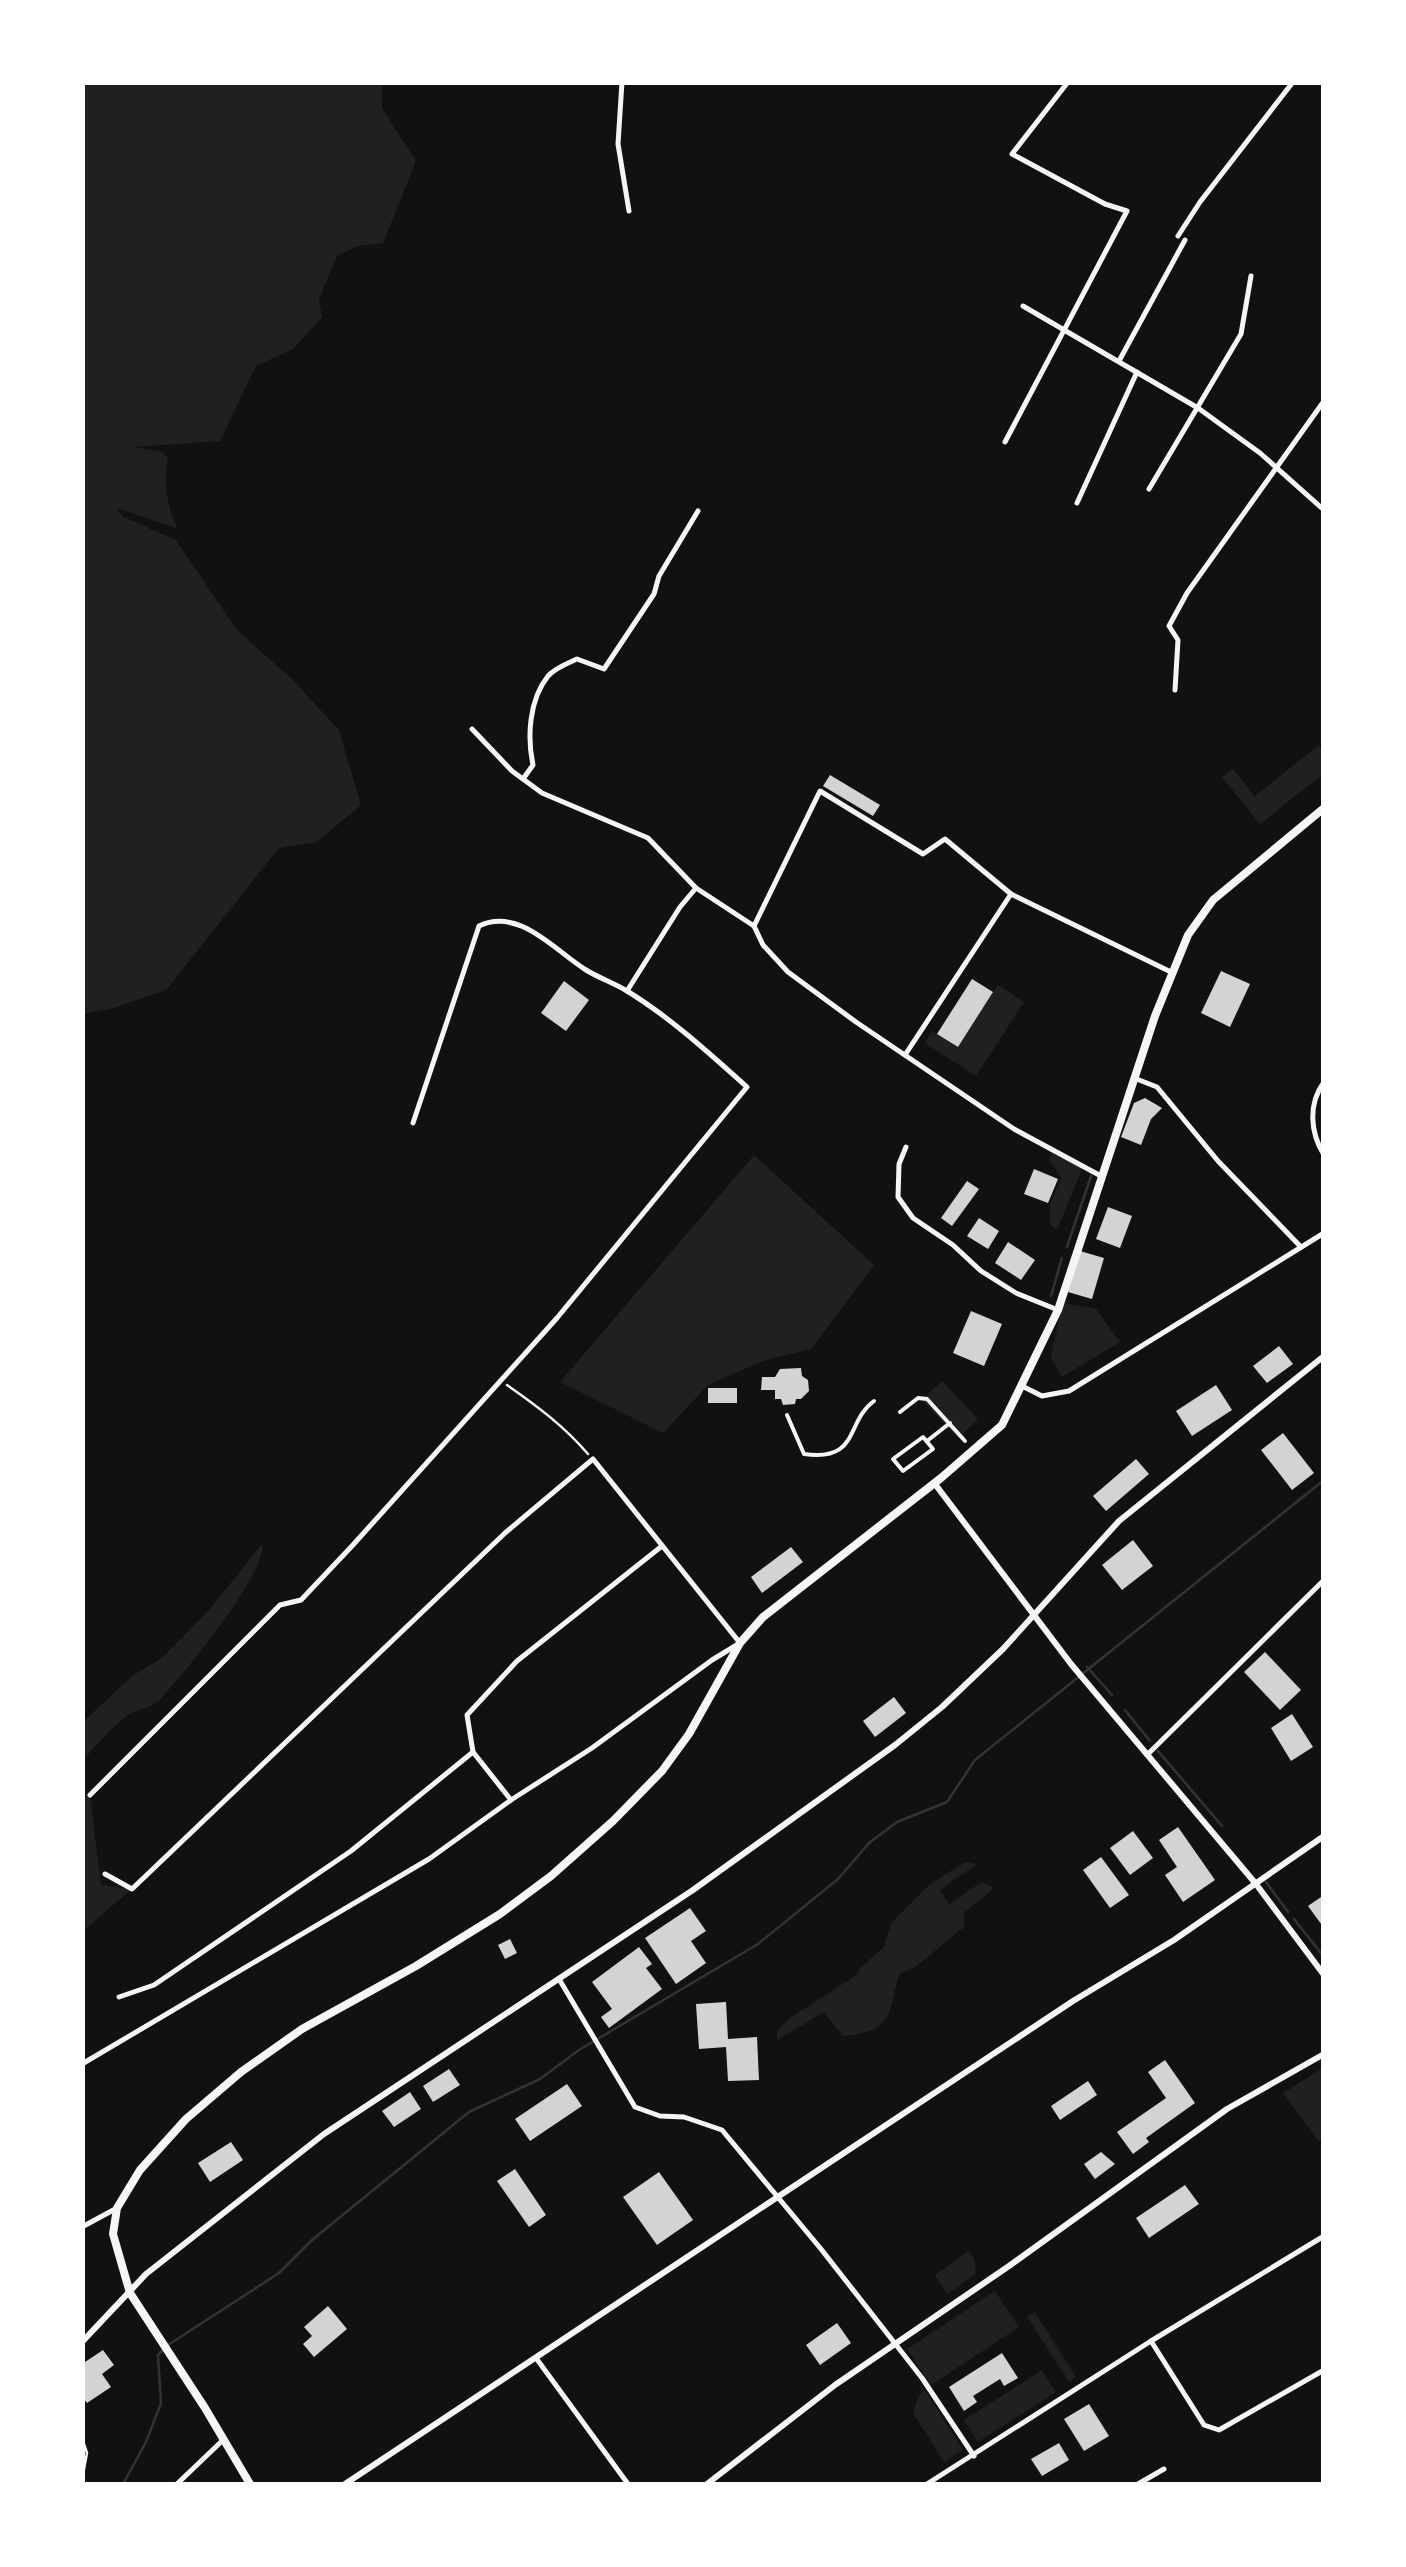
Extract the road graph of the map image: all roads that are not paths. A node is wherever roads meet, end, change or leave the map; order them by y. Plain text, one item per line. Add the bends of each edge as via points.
1 (622, 82) edge
2 (1068, 82) edge
3 (1293, 82) edge
4 (629, 211) dead end
5 (1251, 276) dead end
6 (1023, 306) dead end
7 (1064, 328) junction
8 (1119, 362) junction
9 (1137, 372) junction
10 (1324, 401) edge
11 (1198, 408) junction
12 (1005, 442) dead end
13 (1276, 468) junction
14 (1150, 489) dead end
15 (1077, 503) dead end
16 (1324, 510) edge
17 (698, 512) dead end
18 (1176, 690) dead end
19 (472, 729) dead end
20 (522, 780) junction
21 (1324, 808) edge
22 (696, 888) junction
23 (1011, 894) junction
24 (754, 926) junction
25 (1171, 972) junction
26 (627, 991) junction
27 (905, 1055) junction
28 (1134, 1078) junction
29 (1324, 1082) edge
30 (413, 1123) dead end
31 (906, 1147) dead end
32 (1324, 1155) edge
33 (1101, 1176) junction
34 (1324, 1234) edge
35 (1301, 1247) junction
36 (1058, 1310) junction
37 (1324, 1356) edge
38 (1022, 1386) junction
39 (874, 1400) dead end
40 (900, 1412) dead end
41 (787, 1415) dead end
42 (950, 1423) junction
43 (965, 1441) dead end
44 (927, 1442) junction
45 (934, 1484) junction
46 (662, 1545) junction
47 (1324, 1580) edge
48 (1035, 1614) junction
49 (740, 1643) junction
50 (472, 1752) junction
51 (1148, 1755) junction
52 (90, 1795) dead end
53 (510, 1800) junction
54 (1324, 1836) edge
55 (105, 1874) dead end
56 (1256, 1884) junction
57 (1324, 1974) edge
58 (559, 1979) junction
59 (119, 1998) dead end
60 (1324, 2054) edge
61 (82, 2064) edge
62 (777, 2200) junction
63 (117, 2208) junction
64 (82, 2227) edge
65 (1324, 2236) edge
66 (130, 2293) junction
67 (1151, 2341) junction
68 (82, 2342) edge
69 (895, 2344) junction
70 (536, 2358) junction
71 (1324, 2370) edge
72 (82, 2438) edge
73 (224, 2440) junction
74 (974, 2456) junction
75 (1164, 2469) dead end
76 (82, 2480) edge
77 (177, 2484) edge
78 (250, 2484) edge
79 (344, 2484) edge
80 (628, 2484) edge
81 (706, 2484) edge
82 (927, 2484) edge
83 (1138, 2484) edge

1 - 4 street via 618,144
2 - 7 street via 1012,154 1127,211
3 - 8 street via 1200,202
5 - 11 street via 1241,334
6 - 7 street
7 - 8 street
7 - 12 street
8 - 9 street
9 - 11 street
9 - 15 street
10 - 13 street
11 - 13 street
11 - 14 street
13 - 16 street
13 - 18 street via 1169,626 1178,640
17 - 20 street via 604,669 577,659 549,674 529,731 533,766
19 - 20 street
20 - 22 street via 648,838
21 - 25 main road via 1213,900
22 - 24 street
22 - 26 street
23 - 24 street via 945,840 924,854 820,791
23 - 25 street
23 - 27 street
24 - 27 street via 788,972
25 - 28 main road
26 - 30 street via 526,926 494,919 480,926
26 - 52 street via 747,1087 578,1293 301,1600 280,1605
27 - 33 street via 1014,1129
28 - 33 main road
28 - 35 street via 1157,1088
29 - 32 street via 1314,1098 1313,1133
31 - 36 street via 898,1197 913,1218 980,1271
33 - 36 main road
34 - 35 street
35 - 38 street via 1069,1391 1042,1396
36 - 38 main road
37 - 48 street via 1119,1521
38 - 45 main road via 1002,1425
39 - 41 street via 845,1446 817,1456 804,1454
40 - 42 street via 927,1398
42 - 43 street
42 - 44 street
44 - 44 street via 932,1449 903,1472 894,1459 923,1437
45 - 48 street
45 - 49 main road via 763,1617
46 - 49 street
46 - 50 street via 517,1661 467,1715
46 - 55 street via 593,1459 505,1532 132,1889
47 - 51 street
48 - 51 street
48 - 58 street via 895,1745
49 - 53 street
49 - 63 main road via 690,1734 612,1821 500,1914 241,2072 186,2119 140,2170
50 - 53 street
50 - 59 street via 351,1851 154,1985
51 - 56 street
53 - 61 street via 429,1859
54 - 56 street
56 - 57 street
56 - 62 street
58 - 62 street via 634,2107 722,2130
58 - 66 street via 324,2134
60 - 69 street via 1226,2109
62 - 69 street
62 - 70 street
63 - 64 street
63 - 66 main road via 113,2234
65 - 67 street
66 - 68 street
66 - 73 main road
67 - 71 street via 1204,2426 1219,2430
67 - 74 street
69 - 74 street
69 - 81 street
70 - 79 street
70 - 80 street
72 - 76 lane
73 - 77 street
73 - 78 main road
74 - 82 street
75 - 83 street

